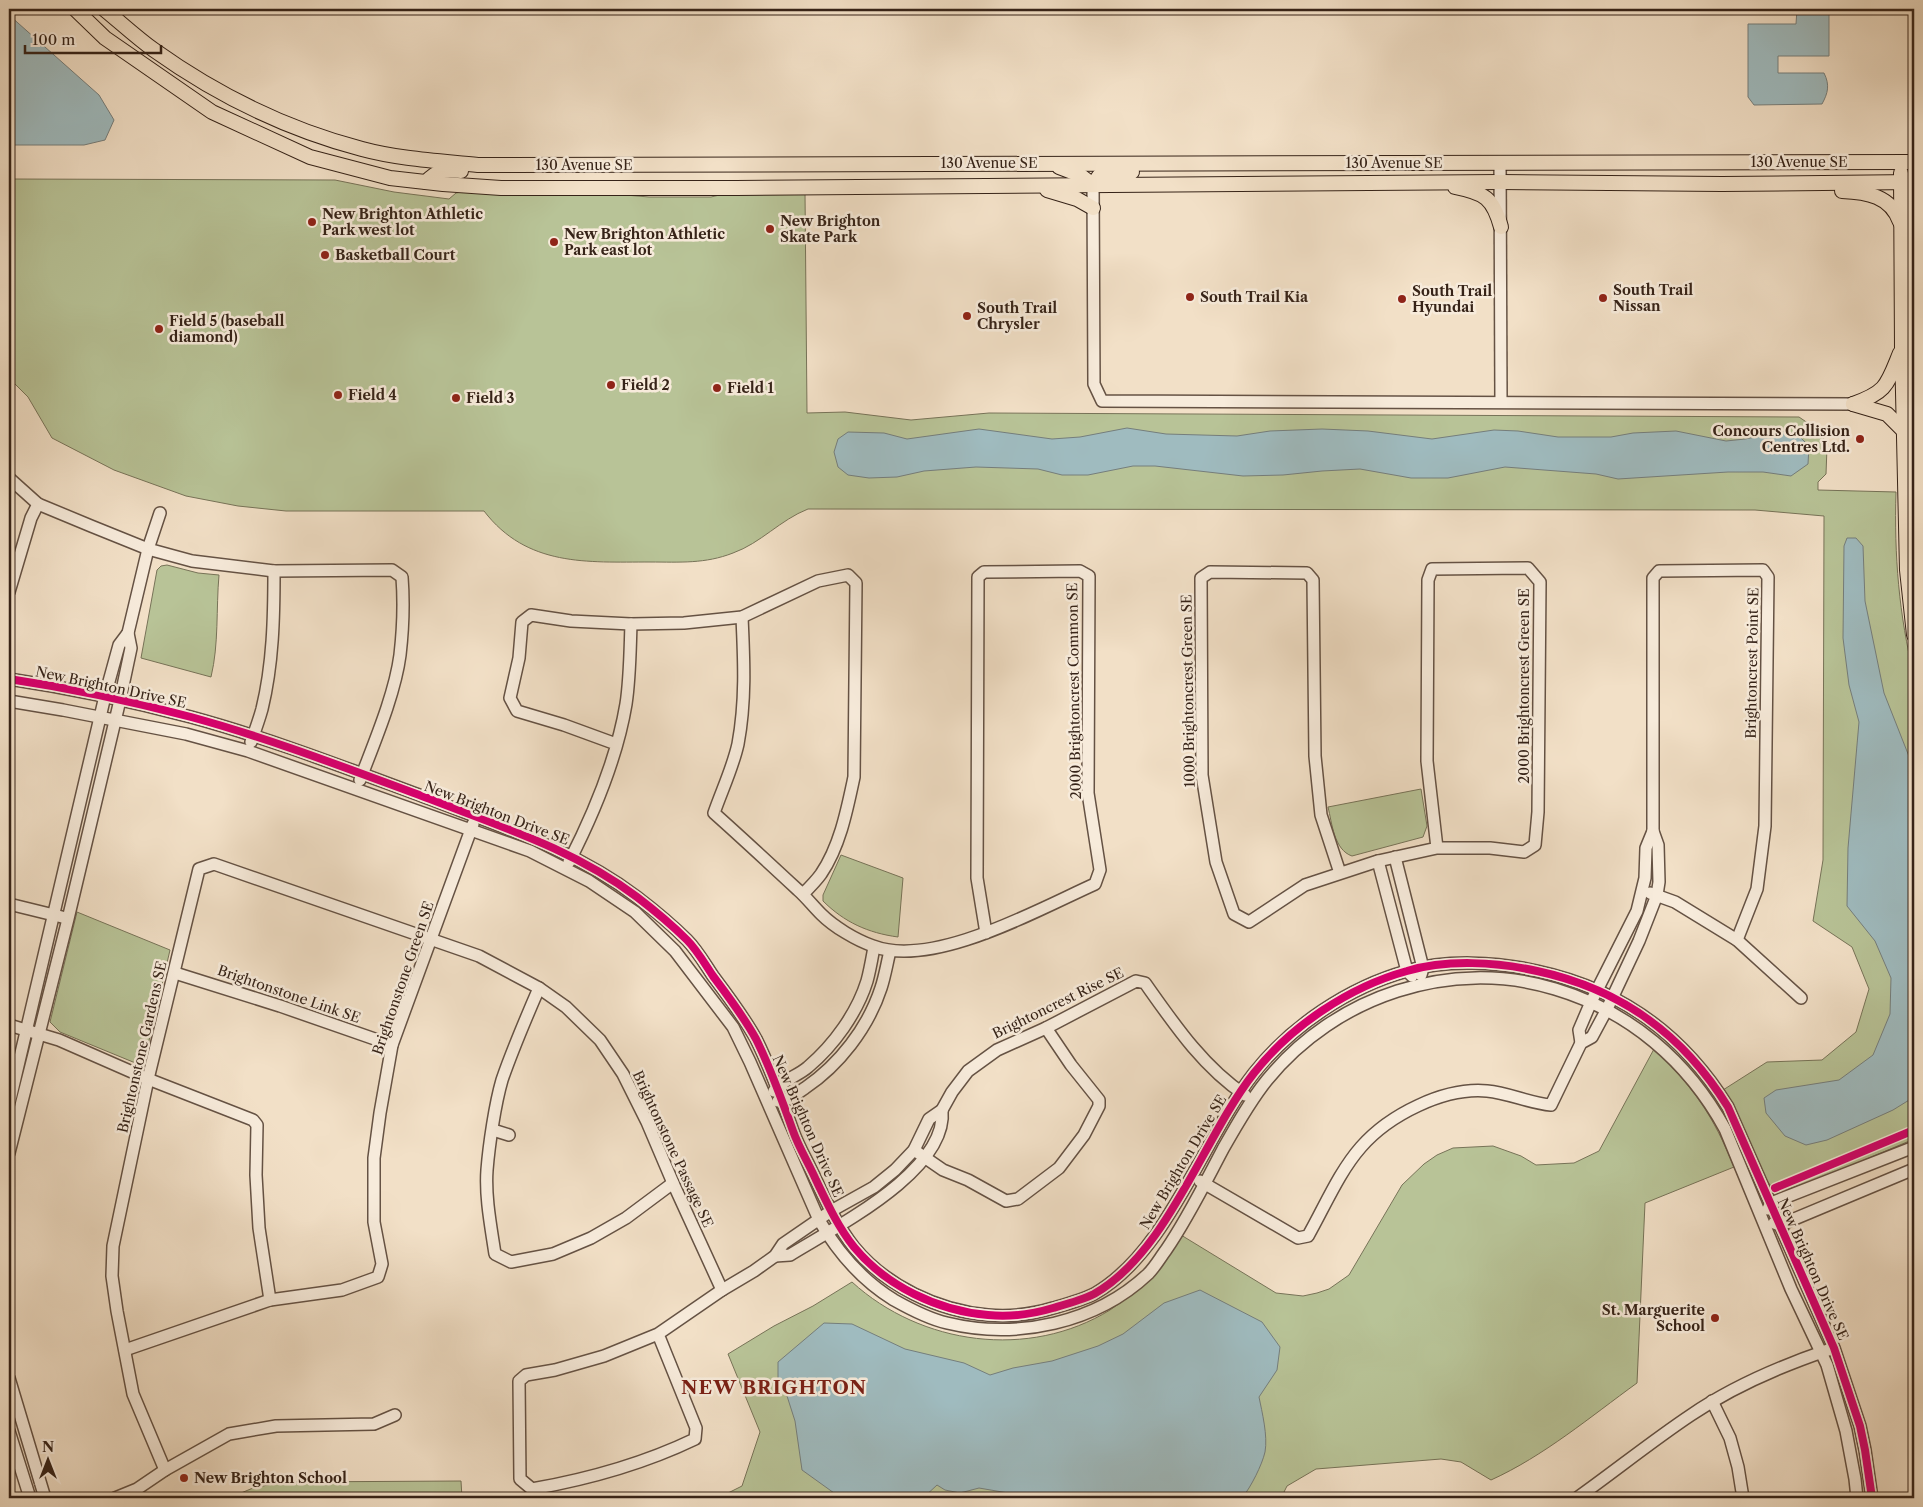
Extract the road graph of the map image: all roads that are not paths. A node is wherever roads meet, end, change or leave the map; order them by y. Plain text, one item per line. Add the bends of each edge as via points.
1 (75, 9) edge
2 (104, 9) edge
3 (391, 155) junction
4 (1500, 162) junction
5 (1908, 162) edge
6 (1046, 163) junction
7 (1267, 163) junction
8 (586, 165) junction
9 (426, 182) junction
10 (1500, 182) junction
11 (1908, 182) edge
12 (1427, 183) junction
13 (1722, 184) junction
14 (1027, 185) junction
15 (1093, 185) junction
16 (1093, 208) junction
17 (1902, 226) junction
18 (1501, 227) junction
19 (1902, 348) junction
20 (1501, 402) junction
21 (1853, 404) junction
22 (1904, 431) junction
23 (9, 478) edge
24 (38, 504) junction
25 (160, 513) dead end
26 (148, 548) junction
27 (274, 571) junction
28 (9, 592) edge
29 (742, 617) junction
30 (632, 624) junction
31 (128, 633) junction
32 (1914, 635) edge
33 (9, 679) edge
34 (105, 696) junction
35 (120, 700) junction
36 (9, 702) edge
37 (101, 717) junction
38 (116, 720) junction
39 (253, 736) junction
40 (616, 744) junction
41 (248, 751) junction
42 (362, 774) junction
43 (357, 789) junction
44 (476, 817) junction
45 (471, 831) junction
46 (1653, 831) junction
47 (1437, 848) junction
48 (572, 856) junction
49 (1395, 857) junction
50 (1378, 861) junction
51 (566, 868) junction
52 (1340, 874) junction
53 (1643, 891) junction
54 (803, 894) junction
55 (1657, 895) junction
56 (9, 904) edge
57 (54, 915) junction
58 (68, 919) junction
59 (986, 933) junction
60 (432, 939) junction
61 (1737, 940) junction
62 (874, 947) junction
63 (890, 951) junction
64 (1423, 968) junction
65 (1407, 971) junction
66 (175, 973) junction
67 (1419, 984) junction
68 (540, 988) junction
69 (1598, 989) junction
70 (1612, 996) junction
71 (1801, 998) dead end
72 (1591, 1002) junction
73 (1607, 1009) junction
74 (9, 1025) edge
75 (1046, 1028) junction
76 (27, 1030) junction
77 (39, 1034) junction
78 (1581, 1043) junction
79 (392, 1045) junction
80 (148, 1079) junction
81 (777, 1086) junction
82 (1240, 1092) junction
83 (767, 1100) junction
84 (1252, 1100) junction
85 (784, 1102) junction
86 (9, 1104) edge
87 (942, 1110) junction
88 (493, 1130) junction
89 (509, 1135) dead end
90 (1914, 1147) edge
91 (914, 1150) junction
92 (9, 1153) edge
93 (925, 1159) junction
94 (1914, 1170) edge
95 (1191, 1176) junction
96 (673, 1184) junction
97 (1206, 1184) junction
98 (1771, 1203) junction
99 (831, 1212) junction
100 (819, 1220) junction
101 (1763, 1220) junction
102 (839, 1225) junction
103 (1780, 1225) junction
104 (826, 1233) junction
105 (775, 1256) junction
106 (722, 1290) junction
107 (270, 1300) junction
108 (658, 1334) junction
109 (1834, 1348) junction
110 (124, 1350) junction
111 (1821, 1352) junction
112 (9, 1378) edge
113 (1712, 1402) junction
114 (395, 1415) dead end
115 (9, 1431) edge
116 (165, 1470) junction
117 (30, 1498) edge
118 (45, 1498) edge
119 (115, 1498) edge
120 (1577, 1498) edge
121 (1742, 1498) edge
122 (1857, 1498) edge
123 (1872, 1498) edge

1 - 9 main road, 130 Avenue SE via 105,38 212,112 310,157 390,178
2 - 3 main road, 130 Avenue SE via 152,49 206,85 261,113 326,138
3 - 8 main road, 130 Avenue SE via 478,165
3 - 9 main road via 413,166
4 - 5 main road, 130 Avenue SE
4 - 7 main road, 130 Avenue SE
4 - 10 street
5 - 11 main road
6 - 7 main road, 130 Avenue SE
6 - 8 main road, 130 Avenue SE
6 - 15 main road via 1080,175
7 - 15 main road via 1219,169 1115,172 1100,176
8 - 9 main road via 536,173 435,172
9 - 14 main road, 130 Avenue SE via 501,188
10 - 12 main road, 130 Avenue SE
10 - 13 main road, 130 Avenue SE
10 - 18 street
11 - 13 main road, 130 Avenue SE
11 - 17 main road
12 - 15 main road, 130 Avenue SE
12 - 18 main road via 1480,194 1496,208
13 - 17 main road, 130 Avenue SE via 1858,192 1889,204
14 - 15 main road, 130 Avenue SE
14 - 16 main road via 1076,199
15 - 16 street
16 - 20 street via 1094,384 1102,401
17 - 19 main road
18 - 20 street
19 - 21 main road via 1888,382 1874,396
19 - 22 main road
20 - 21 street
21 - 22 main road via 1887,414
22 - 32 main road via 1907,570
23 - 24 street
24 - 26 street
24 - 28 street
25 - 26 street
26 - 27 street via 192,561
26 - 31 street
27 - 39 street via 274,624 269,674
27 - 42 street via 392,570 402,577 404,602 400,656 388,703
29 - 30 street
29 - 54 street, 2000 Brightoncrest Common SE via 745,679 742,718 737,746 714,813
29 - 54 street via 818,582 848,575 856,583 854,777 836,844 821,874
30 - 40 street via 626,705
30 - 40 street via 531,615 522,622 519,658 510,698 517,711
31 - 34 street via 119,645
31 - 35 street via 131,648
33 - 34 street, New Brighton Drive SE
34 - 35 street, New Brighton Drive SE
34 - 37 street, New Brighton Drive SE
35 - 38 street, New Brighton Drive SE
35 - 39 street, New Brighton Drive SE
36 - 37 street, New Brighton Drive SE
37 - 38 street, New Brighton Drive SE
37 - 57 street, New Brighton Drive SE
38 - 41 street, New Brighton Drive SE
38 - 58 street, New Brighton Drive SE
39 - 41 street
39 - 42 street, New Brighton Drive SE
40 - 48 street
41 - 43 street, New Brighton Drive SE
42 - 43 street
42 - 44 street, New Brighton Drive SE
43 - 45 street, New Brighton Drive SE
44 - 45 street, Brightonstone Green SE
44 - 48 street, New Brighton Drive SE
45 - 51 street, New Brighton Drive SE via 530,851
45 - 60 street, Brightonstone Green SE
46 - 53 street, Brightoncrest Point SE via 1646,848
46 - 55 street, Brightoncrest Point SE via 1658,845
46 - 61 street, Brightoncrest Point SE via 1653,578 1659,571 1763,570 1768,577 1765,826 1757,889
47 - 47 street, 2000 Brightoncrest Green SE via 1524,852 1535,845 1540,582 1528,568 1432,569 1428,580 1427,761
47 - 49 street, 2000 Brightoncrest Green SE
48 - 51 street
48 - 81 street, New Brighton Drive SE via 637,897 690,942 755,1037
49 - 50 street, 2000 Brightoncrest Green SE
49 - 64 street
50 - 52 street, 1000 Brightoncrest Green SE
50 - 65 street
51 - 83 street, New Brighton Drive SE via 635,912 674,950 733,1027
52 - 52 street, 1000 Brightoncrest Green SE via 1305,885 1249,922 1234,914 1216,862 1202,776 1201,578 1210,572 1307,573 1313,580 1315,756 1321,815
53 - 55 street
53 - 69 street, Brightoncrest Point SE via 1637,911
54 - 62 street, 2000 Brightoncrest Common SE via 823,916
55 - 61 street via 1675,902
55 - 70 street, Brightoncrest Point SE
56 - 57 street
57 - 58 street
57 - 76 street, New Brighton Drive SE
58 - 77 street, New Brighton Drive SE
59 - 59 street, 2000 Brightoncrest Common SE via 1095,884 1100,870 1088,793 1089,576 1080,571 984,572 978,577 976,878
59 - 63 street, 2000 Brightoncrest Common SE via 931,949
60 - 66 street, Brightonstone Gardens SE via 214,864 199,869
60 - 68 street, Brightonstone Passage SE via 479,956
60 - 79 street, Brightonstone Green SE
61 - 71 street
62 - 63 street, 2000 Brightoncrest Common SE
62 - 81 street via 855,1008 833,1041 803,1071
63 - 85 street via 881,988 869,1016 848,1047 827,1070
64 - 65 street, New Brighton Drive SE
64 - 67 street
64 - 69 street, New Brighton Drive SE via 1482,963 1516,966
65 - 67 street
65 - 82 street, New Brighton Drive SE via 1352,994 1318,1014 1278,1047 1256,1069
66 - 79 street, Brightonstone Link SE
66 - 80 street, Brightonstone Gardens SE
67 - 72 street, New Brighton Drive SE via 1512,979 1545,986
67 - 84 street, New Brighton Drive SE via 1373,1000 1326,1025 1287,1058
68 - 88 street via 502,1082
68 - 96 street, Brightonstone Passage SE via 566,1007 600,1040 623,1074 648,1122
69 - 70 street, New Brighton Drive SE
69 - 72 street, Brightoncrest Point SE
70 - 73 street, Brightoncrest Point SE
70 - 98 street, New Brighton Drive SE via 1662,1028 1713,1082 1735,1120
72 - 73 street, New Brighton Drive SE
72 - 78 street, Brightoncrest Point SE via 1579,1030
73 - 78 street, Brightoncrest Point SE via 1592,1036
73 - 101 street, New Brighton Drive SE via 1654,1041 1701,1089 1725,1129
74 - 76 street
75 - 82 street, Brightoncrest Rise SE via 1136,981 1145,983 1200,1056
75 - 87 street, Brightoncrest Rise SE via 997,1050 968,1071
75 - 93 street via 1099,1100 1084,1135 1059,1168 1018,1199 1006,1201
76 - 77 street
76 - 86 street, New Brighton Drive SE
77 - 80 street
77 - 92 street, New Brighton Drive SE
78 - 97 street via 1551,1105 1486,1091 1458,1092 1404,1112 1361,1147 1308,1236 1298,1238
79 - 107 street, Brightonstone Green SE via 374,1158 374,1222 382,1264 378,1277 342,1290
80 - 107 street via 253,1120 257,1126 259,1228
80 - 110 street, Brightonstone Gardens SE via 113,1246 112,1276
81 - 83 street
81 - 85 street, New Brighton Drive SE
82 - 84 street, Brightoncrest Rise SE
82 - 95 street, New Brighton Drive SE
83 - 85 street
83 - 100 street, New Brighton Drive SE
84 - 97 street, New Brighton Drive SE
85 - 99 street, New Brighton Drive SE via 794,1135
87 - 91 street, Brightoncrest Rise SE via 929,1120
87 - 93 street, Brightoncrest Rise SE via 943,1123
88 - 89 street
88 - 96 street via 487,1172 490,1220 495,1254 511,1262 554,1254 590,1238 626,1218
90 - 98 street
91 - 93 street
91 - 99 street, Brightoncrest Rise SE via 874,1186
93 - 102 street, Brightoncrest Rise SE via 884,1197
94 - 103 street
95 - 97 street
95 - 102 street, New Brighton Drive SE via 1169,1215 1118,1276 1093,1294 1044,1311 1023,1314 988,1315 931,1302 878,1271 854,1247
96 - 106 street, Brightonstone Passage SE
97 - 104 street, New Brighton Drive SE via 1151,1271 1122,1296 1090,1312 1031,1328 1005,1329 946,1323 916,1311 869,1282
98 - 101 street
98 - 103 street, New Brighton Drive SE
99 - 100 street, Brightoncrest Rise SE
99 - 102 street, New Brighton Drive SE
100 - 104 street, New Brighton Drive SE
100 - 105 street, Brightoncrest Rise SE via 783,1244
101 - 103 street
101 - 111 street, New Brighton Drive SE
102 - 104 street, Brightoncrest Rise SE
103 - 109 street, New Brighton Drive SE
104 - 105 street, Brightoncrest Rise SE via 790,1255
105 - 106 street
106 - 108 street
107 - 110 street, Brightonstone Green SE
108 - 108 street via 604,1356 526,1375 519,1381 520,1479 532,1489 567,1483 610,1472 695,1439 696,1428
109 - 111 street
109 - 123 street, New Brighton Drive SE via 1860,1426
110 - 116 street, Brightonstone Gardens SE via 133,1394
111 - 113 street
111 - 122 street, New Brighton Drive SE via 1846,1431
112 - 118 street
113 - 120 street
113 - 121 street via 1730,1438
114 - 116 street via 374,1424 276,1426 229,1434
115 - 117 street
116 - 119 street via 137,1489

